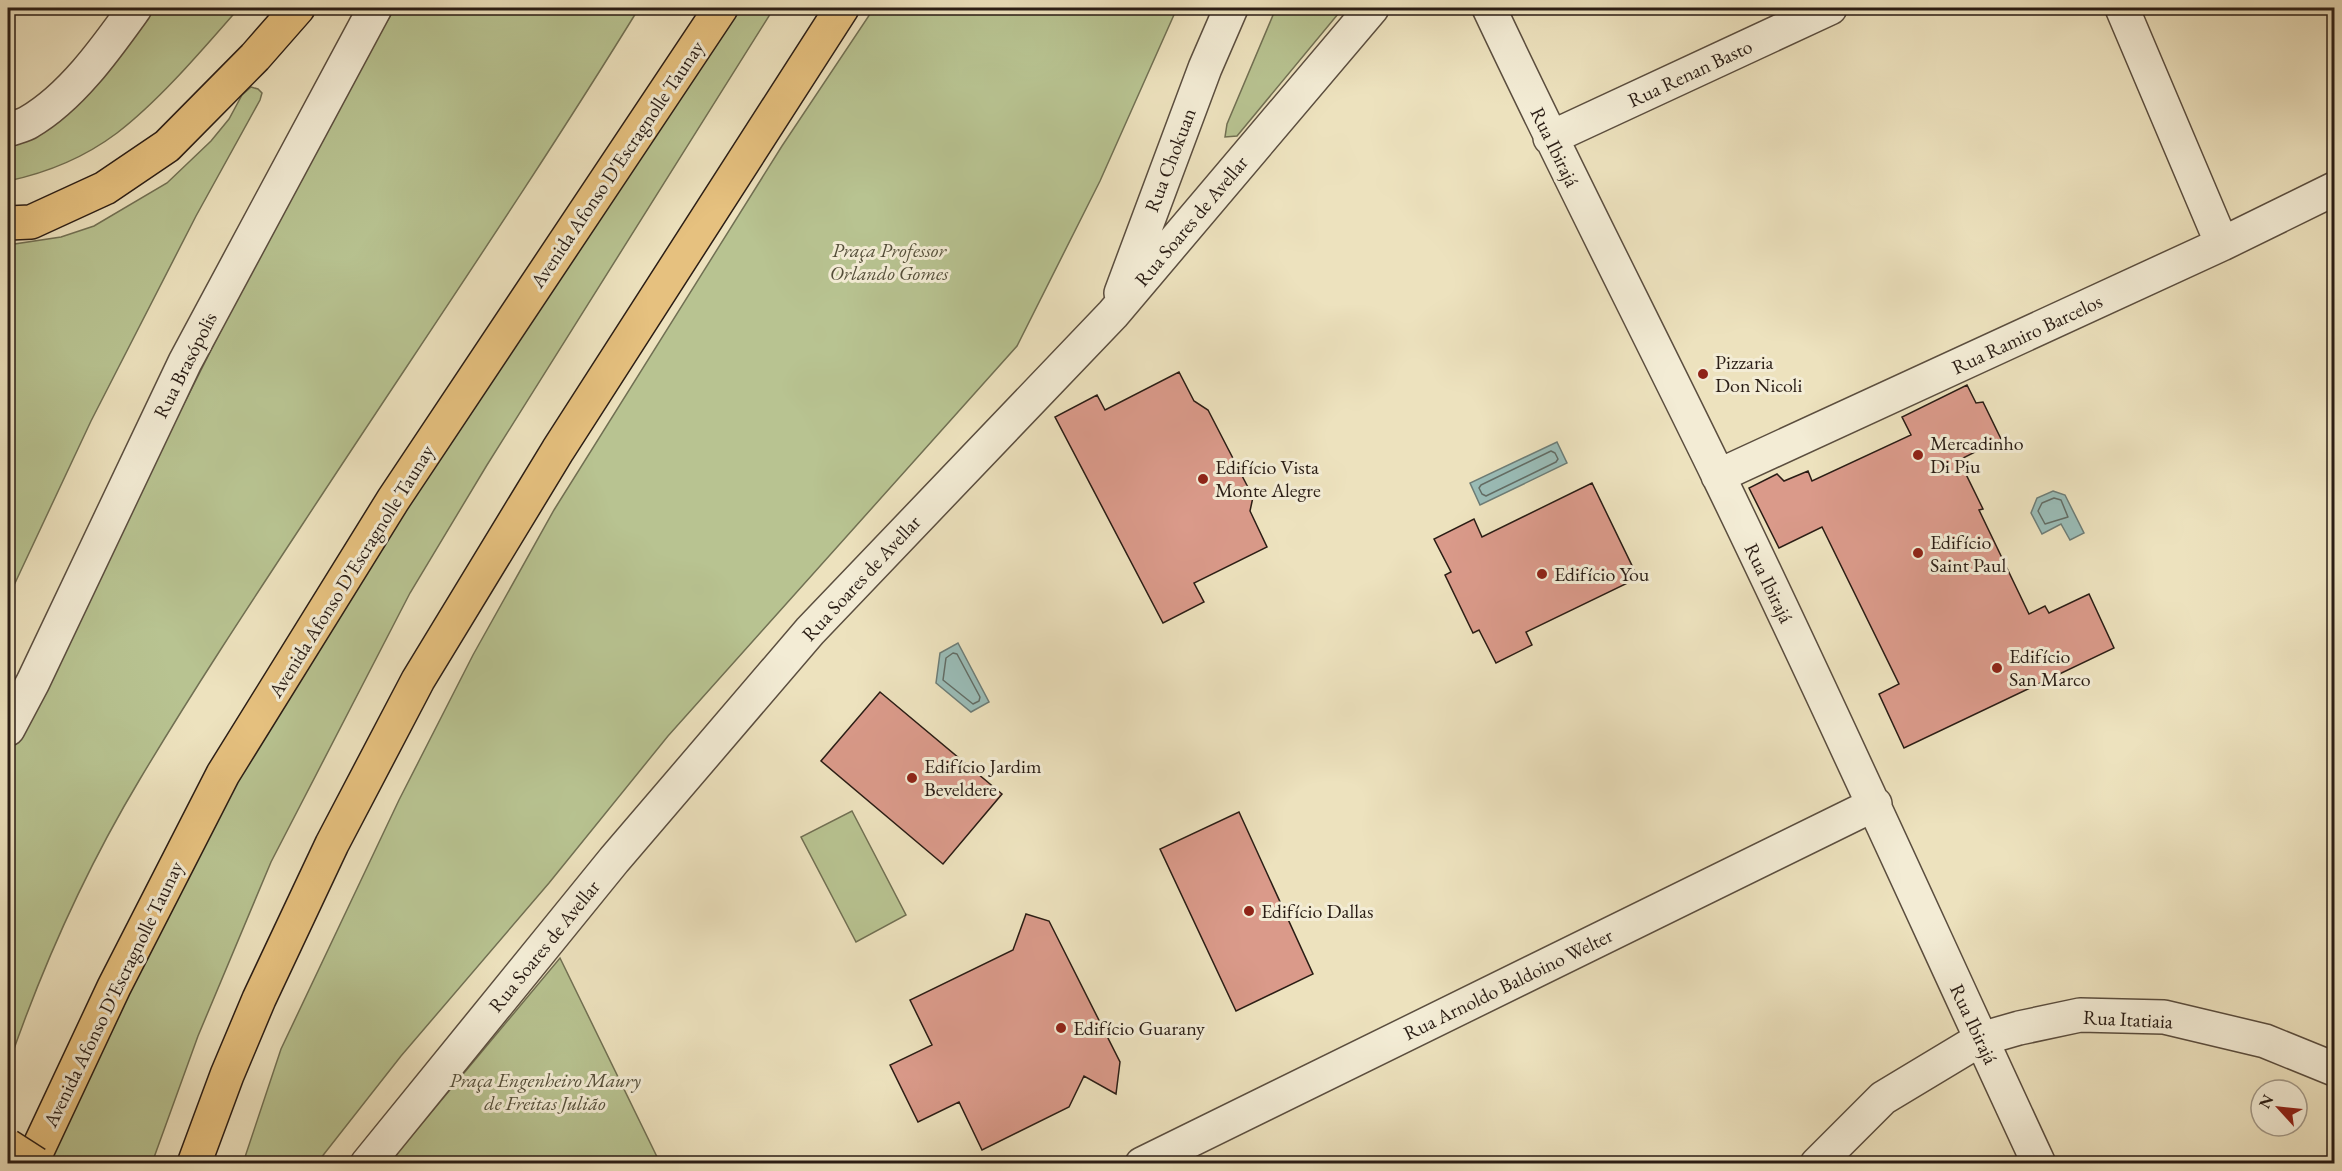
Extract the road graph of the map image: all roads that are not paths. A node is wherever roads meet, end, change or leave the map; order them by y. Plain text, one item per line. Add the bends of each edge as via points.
1 (135, 8) edge
2 (298, 8) edge
3 (375, 8) edge
4 (721, 8) edge
5 (842, 8) edge
6 (1231, 8) edge
7 (1372, 8) edge
8 (1489, 8) edge
9 (1830, 8) edge
10 (2122, 8) edge
11 (8, 130) edge
12 (1550, 138) junction
13 (2334, 189) edge
14 (8, 223) edge
15 (2222, 244) junction
16 (1113, 314) junction
17 (1718, 476) junction
18 (8, 729) edge
19 (1875, 804) junction
20 (1981, 1039) junction
21 (2334, 1069) edge
22 (8, 1146) edge
23 (33, 1164) edge
24 (194, 1164) edge
25 (367, 1164) edge
26 (1142, 1164) edge
27 (1817, 1164) edge
28 (2039, 1164) edge

1 - 11 street via 102,54 66,93 29,122
2 - 14 main road via 167,146 105,188 31,222
3 - 18 street, Rua Brasópolis via 185,362
4 - 23 main road, Avenida Afonso D'Escragnolle Taunay via 393,500 224,774 114,987
5 - 24 main road via 558,450 418,680 332,844 259,999
6 - 16 street, Rua Chokuan
7 - 16 street, Rua Soares de Avellar
8 - 12 street, Rua Ibirajá
9 - 12 street, Rua Renan Basto
10 - 15 street
12 - 17 street, Rua Ibirajá
13 - 15 street, Rua Ramiro Barcelos
15 - 17 street, Rua Ramiro Barcelos
16 - 25 street, Rua Soares de Avellar via 810,631 614,860
17 - 19 street, Rua Ibirajá
19 - 20 street, Rua Ibirajá
19 - 26 street, Rua Arnoldo Baldoino Welter
20 - 21 street, Rua Itatiaia via 2080,1015 2164,1017 2265,1041
20 - 27 street, Rua Itatiaia via 1883,1098
20 - 28 street, Rua Ibirajá
22 - 23 main road, bridge

